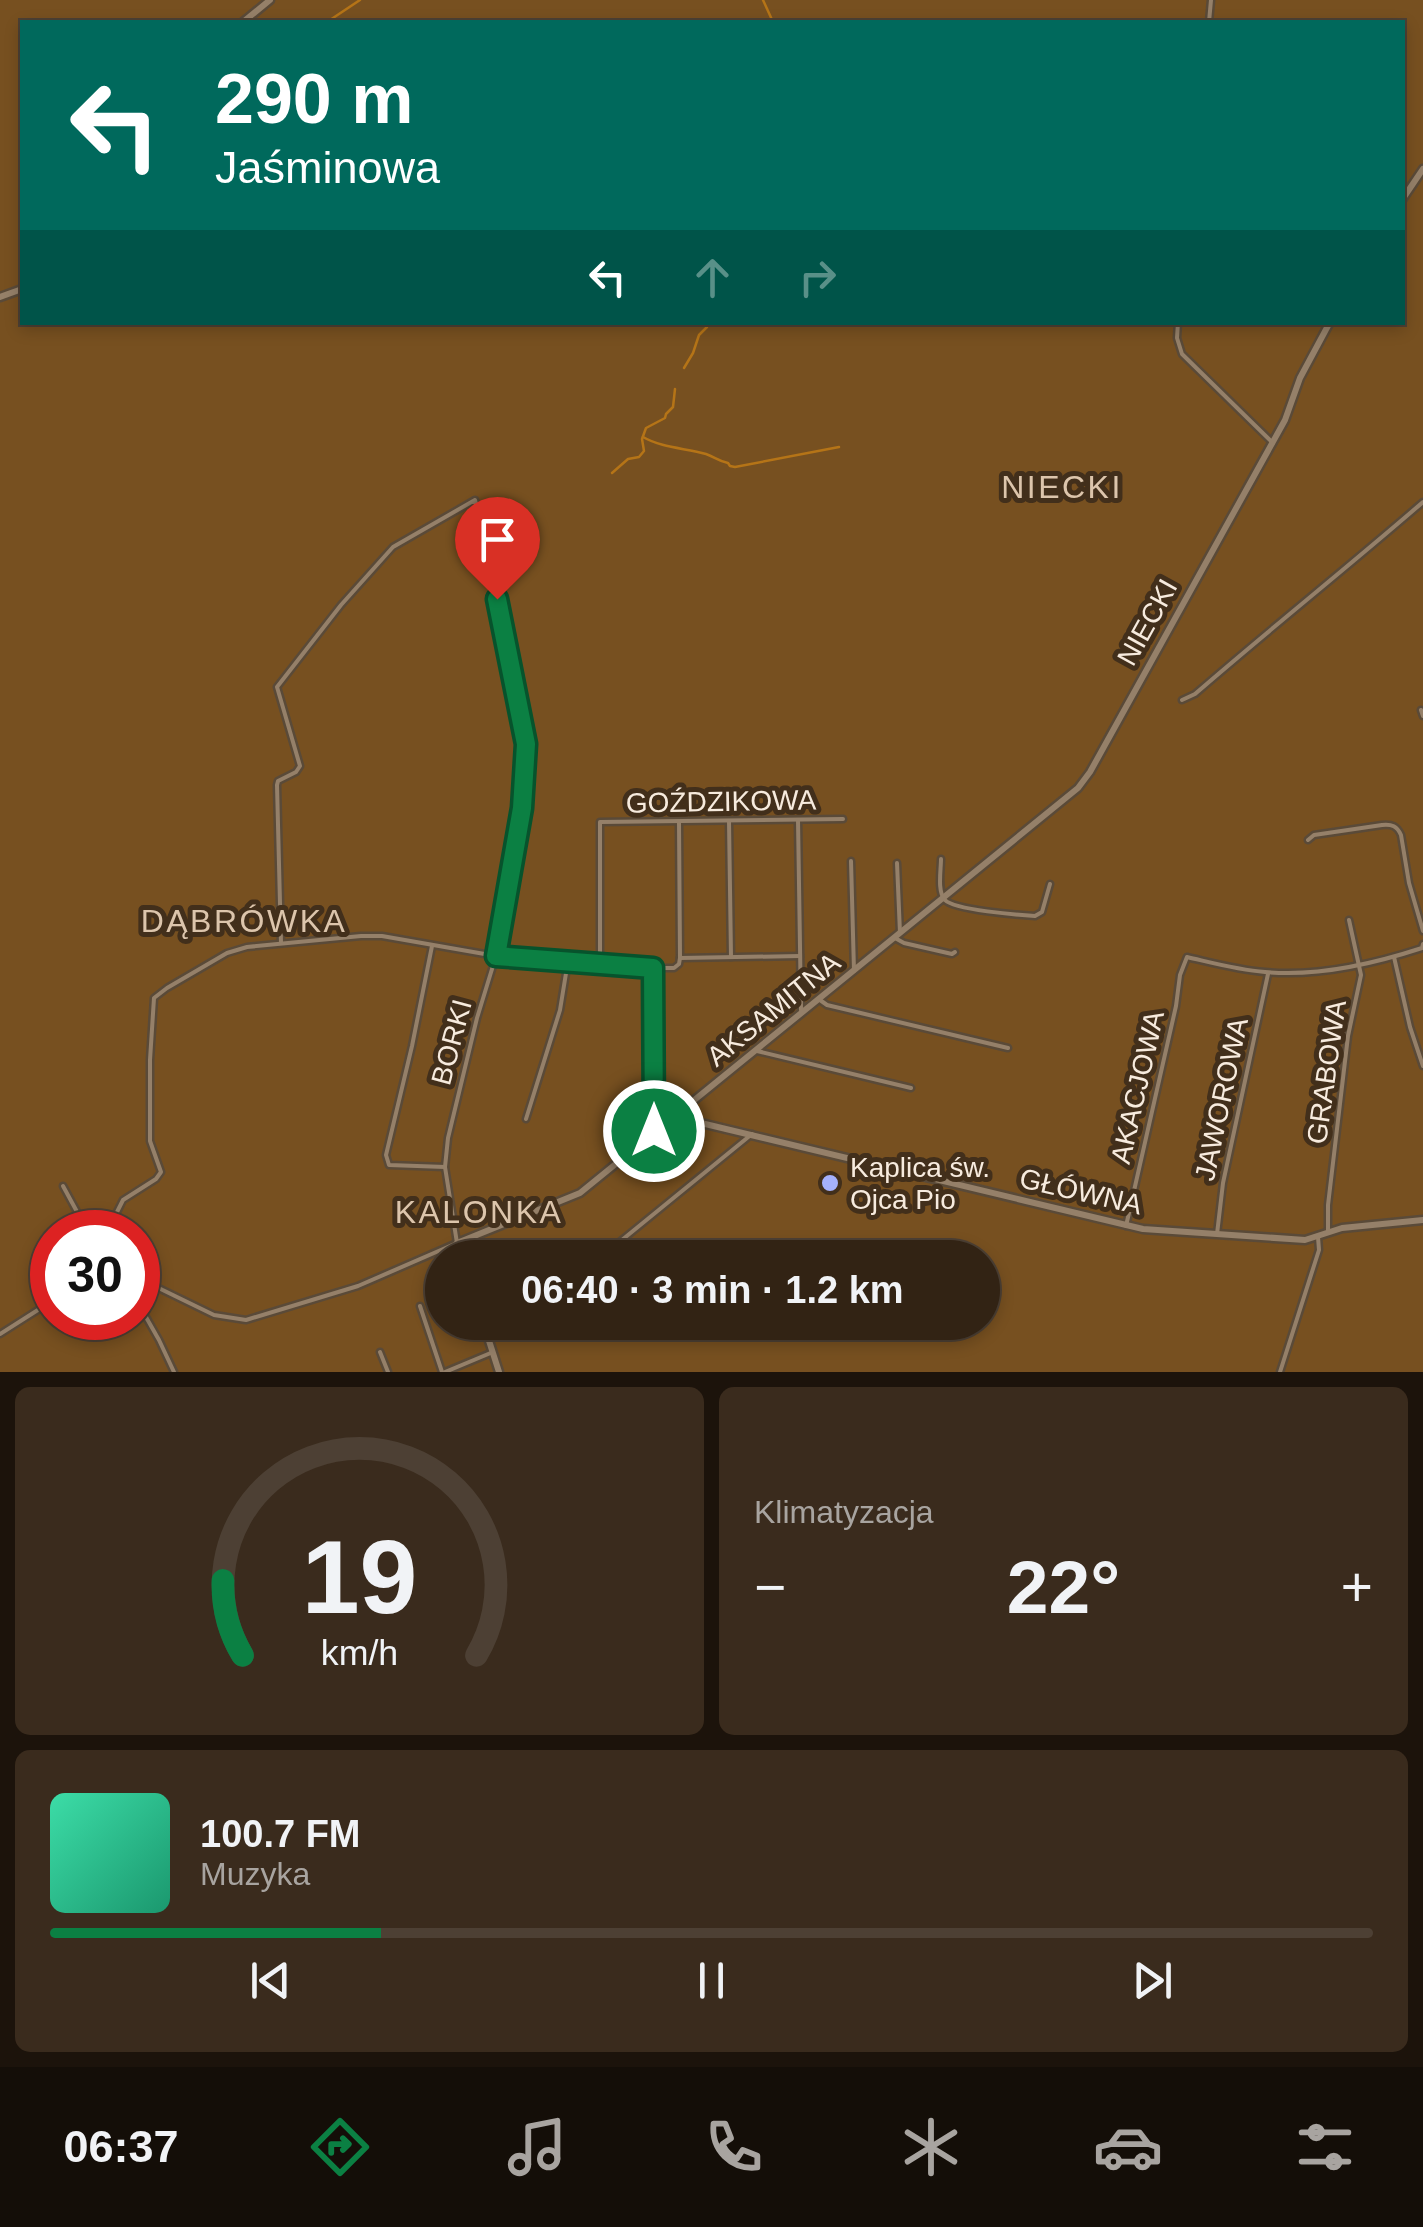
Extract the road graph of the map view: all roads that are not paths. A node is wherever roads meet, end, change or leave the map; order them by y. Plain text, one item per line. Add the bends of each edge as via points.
1 (270, 0) edge
2 (245, 20) edge
3 (1423, 169) edge
4 (1405, 196) edge
5 (1178, 325) edge
6 (1328, 325) edge
7 (1272, 443) junction
8 (1423, 502) edge
9 (1182, 700) dead end
10 (843, 819) dead end
11 (729, 820) junction
12 (798, 820) junction
13 (679, 821) junction
14 (1308, 840) dead end
15 (941, 859) dead end
16 (851, 861) dead end
17 (897, 863) dead end
18 (1050, 884) dead end
19 (944, 898) junction
20 (1349, 920) dead end
21 (1423, 931) edge
22 (898, 936) junction
23 (281, 944) junction
24 (432, 944) junction
25 (1423, 944) edge
26 (955, 952) dead end
27 (496, 956) junction
28 (800, 956) junction
29 (731, 957) junction
30 (1394, 957) junction
31 (680, 958) junction
32 (568, 961) junction
33 (1360, 963) junction
34 (600, 964) junction
35 (653, 968) junction
36 (854, 972) junction
37 (1268, 973) junction
38 (820, 1000) junction
39 (802, 1014) junction
40 (1008, 1048) dead end
41 (757, 1051) junction
42 (1423, 1066) edge
43 (911, 1088) dead end
44 (675, 1117) junction
45 (526, 1119) dead end
46 (654, 1134) junction
47 (752, 1134) junction
48 (445, 1167) junction
49 (63, 1186) dead end
50 (76, 1210) edge
51 (118, 1210) edge
52 (1423, 1220) edge
53 (1126, 1226) junction
54 (1328, 1232) junction
55 (1217, 1234) junction
56 (1318, 1238) junction
57 (457, 1240) edge
58 (462, 1240) edge
59 (622, 1240) edge
60 (425, 1256) edge
61 (160, 1289) edge
62 (420, 1306) dead end
63 (30, 1315) edge
64 (0, 1334) edge
65 (160, 1340) edge
66 (489, 1340) edge
67 (380, 1352) dead end
68 (493, 1352) junction
69 (174, 1372) edge
70 (388, 1372) edge
71 (444, 1372) edge
72 (499, 1372) edge
73 (1280, 1372) edge

1 - 2 street
3 - 4 street
5 - 7 street via 1182,354
6 - 7 street, NIECKI
7 - 19 street, NIECKI via 1082,784
8 - 9 street
10 - 12 street, GOŹDZIKOWA
11 - 12 street, GOŹDZIKOWA
11 - 13 street, GOŹDZIKOWA
11 - 29 street
12 - 28 street
13 - 31 street
13 - 34 street, GOŹDZIKOWA via 600,822
14 - 21 street via 1314,834 1397,828
15 - 19 street
16 - 36 street
17 - 22 street
18 - 19 street via 1036,916
19 - 22 street, AKSAMITNA
20 - 33 street, GRABOWA
22 - 26 street via 904,943
22 - 36 street, AKSAMITNA
23 - 24 street via 382,936
23 - 27 street, BORKI via 277,785 300,766 277,687 393,547 475,500 526,744 522,808
23 - 51 street via 227,952 156,996 150,1142 161,1172
24 - 27 street
24 - 48 street via 386,1156 389,1165
25 - 30 street
27 - 32 street
27 - 48 street, BORKI via 457,1096
28 - 29 street
28 - 39 street
29 - 31 street
30 - 33 street
30 - 42 street
31 - 35 street via 674,968
32 - 34 street
32 - 45 street
33 - 37 street
33 - 54 street, GRABOWA
34 - 35 street
35 - 46 street
36 - 38 street, AKSAMITNA
37 - 53 street, AKACJOWA via 1187,957
37 - 55 street, JAWOROWA
38 - 39 street, AKSAMITNA
38 - 40 street
39 - 41 street, AKSAMITNA
41 - 43 street
41 - 44 street, AKSAMITNA
44 - 46 street, AKSAMITNA
44 - 47 street, GŁÓWNA
46 - 58 street, AKSAMITNA via 575,1196
47 - 53 street, GŁÓWNA
47 - 59 street
48 - 57 street, BORKI
49 - 50 street
52 - 54 street
53 - 55 street, GŁÓWNA
54 - 56 street
55 - 56 street, GŁÓWNA
56 - 73 street
60 - 61 street, AKSAMITNA via 358,1286 249,1320 214,1316
62 - 71 street
63 - 64 street
65 - 69 street
66 - 68 street
67 - 70 street
68 - 71 street
68 - 72 street

